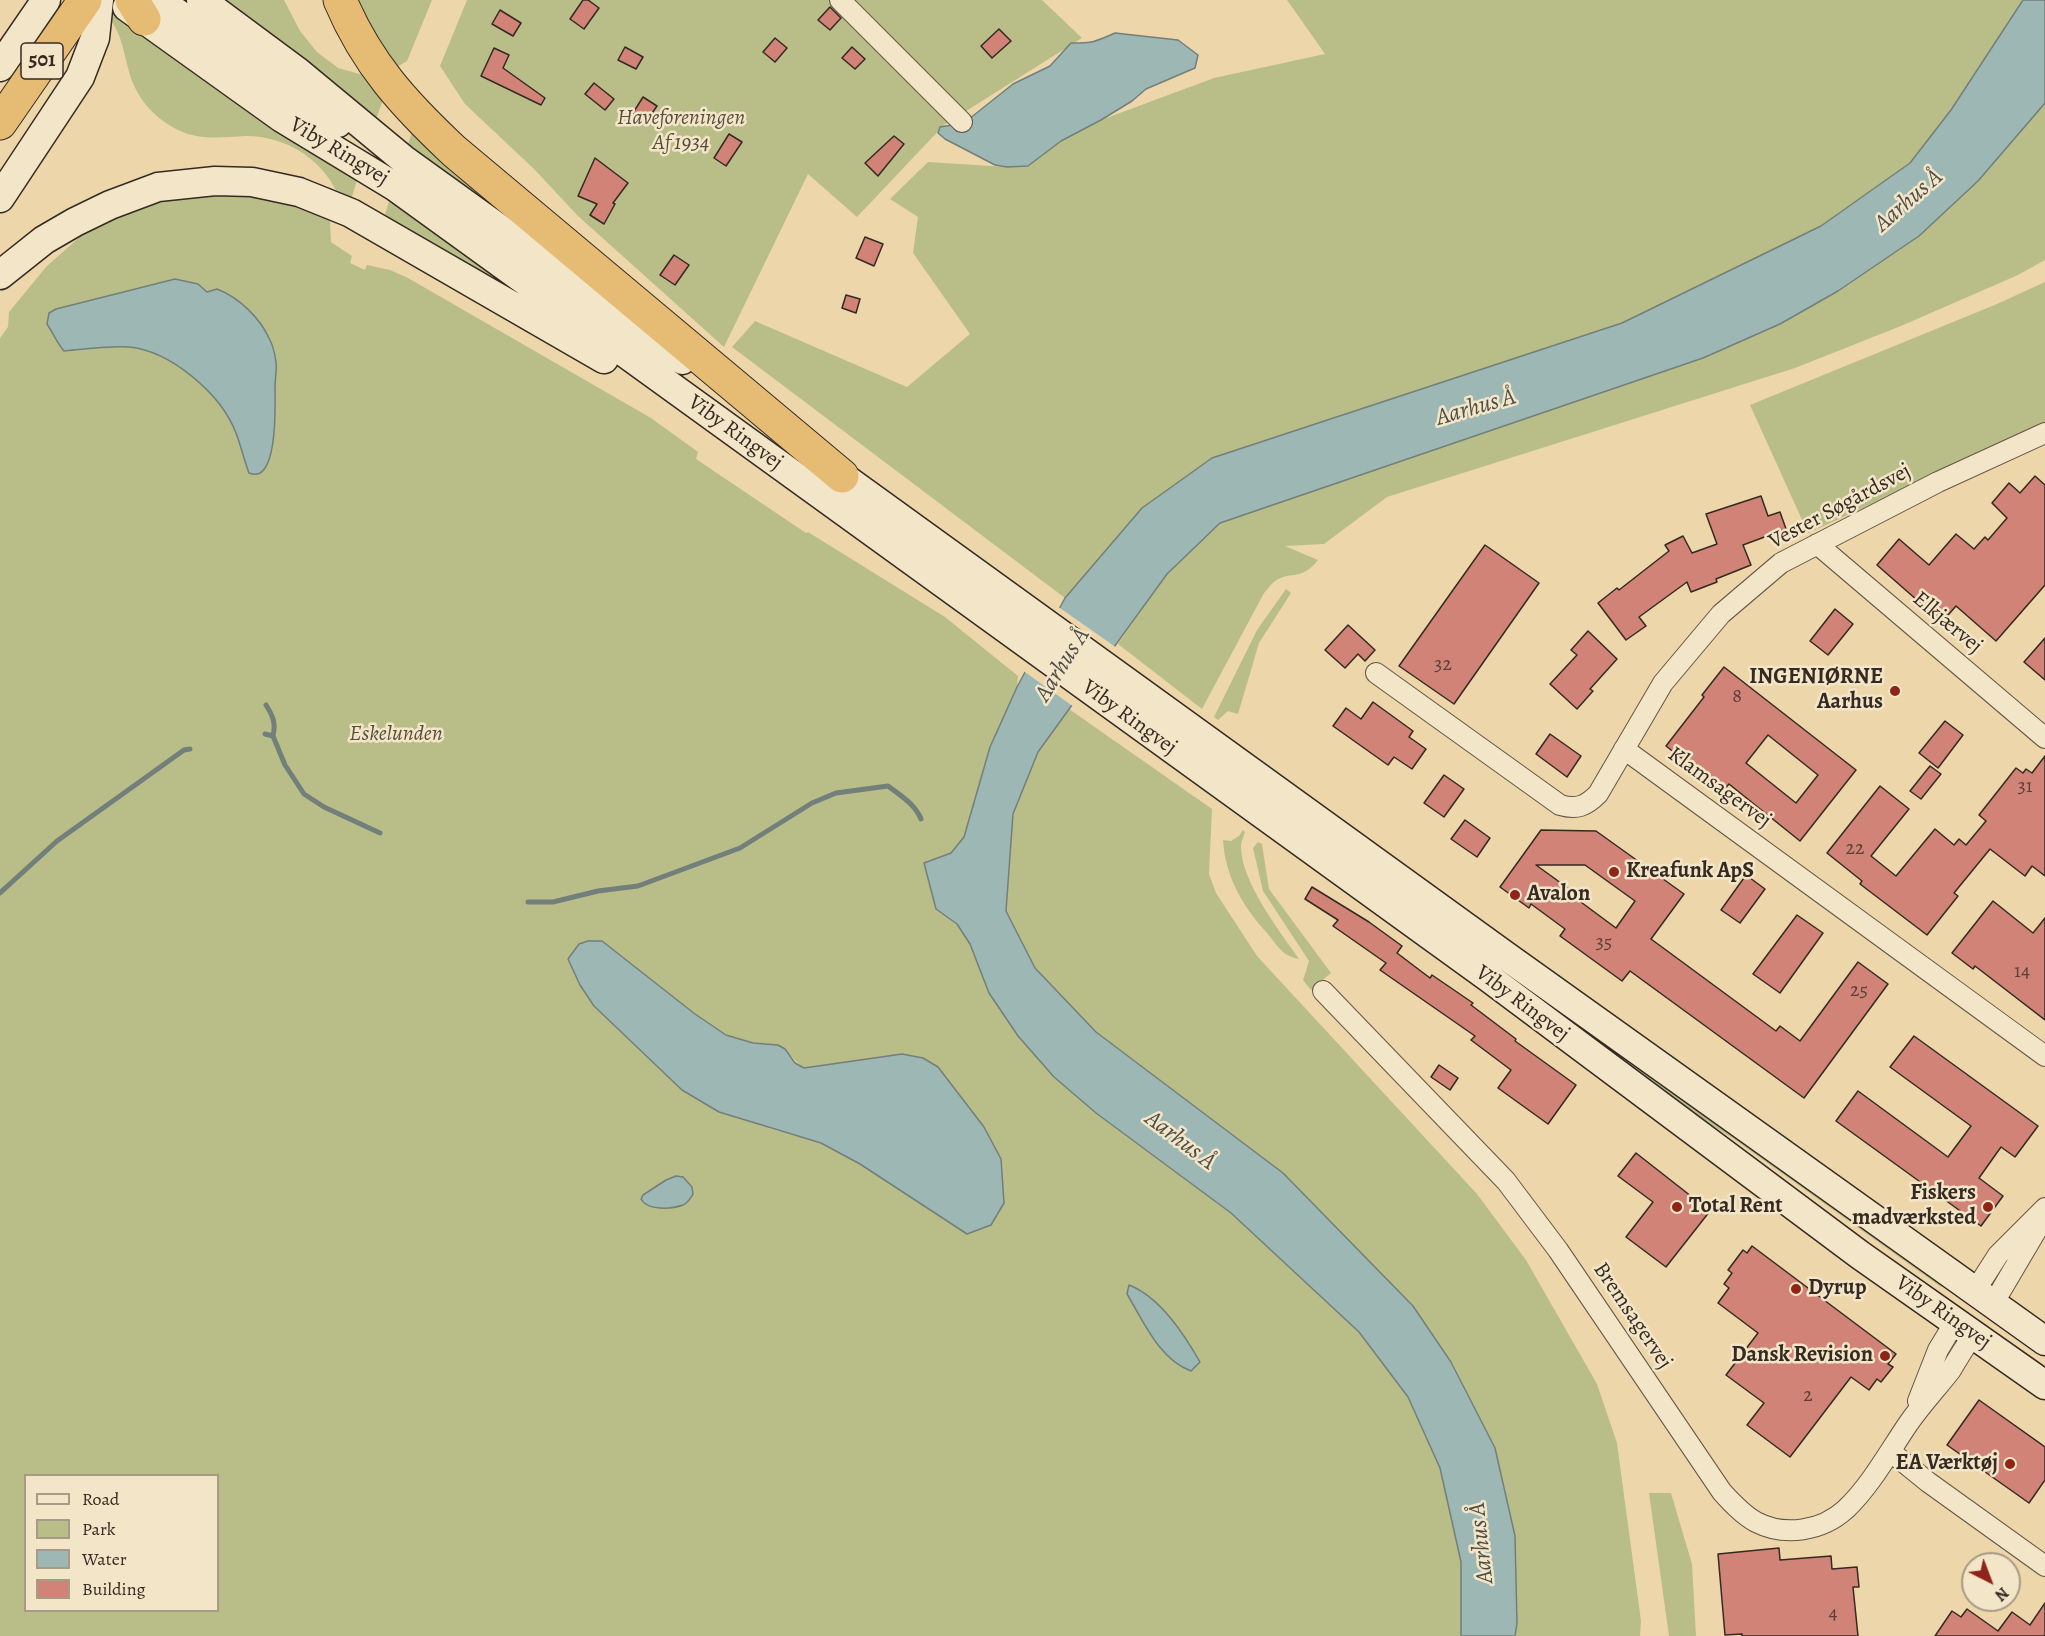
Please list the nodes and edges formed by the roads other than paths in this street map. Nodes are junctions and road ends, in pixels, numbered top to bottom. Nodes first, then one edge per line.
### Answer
1 (46, 0) edge
2 (117, 0) edge
3 (201, 0) edge
4 (340, 0) edge
5 (840, 0) edge
6 (145, 6) edge
7 (94, 8) edge
8 (0, 67) edge
9 (962, 122) dead end
10 (0, 123) edge
11 (366, 146) junction
12 (0, 198) edge
13 (0, 275) edge
14 (2045, 433) edge
15 (842, 476) junction
16 (1817, 544) junction
17 (940, 581) junction
18 (1376, 673) dead end
19 (1098, 679) junction
20 (2045, 738) edge
21 (1624, 749) junction
22 (1323, 991) dead end
23 (2045, 1056) edge
24 (2045, 1208) edge
25 (2045, 1215) edge
26 (1984, 1297) junction
27 (1964, 1329) junction
28 (2045, 1341) edge
29 (2045, 1385) edge
30 (1891, 1452) junction
31 (2045, 1566) edge

1 - 8 main road
2 - 6 main road, Viby Ringvej
3 - 11 main road, Viby Ringvej
4 - 15 highway
5 - 9 street
6 - 11 main road, Viby Ringvej
7 - 10 highway, 501
7 - 12 main road
11 - 15 main road, Viby Ringvej
11 - 17 main road, Viby Ringvej
13 - 17 main road
14 - 16 street, Vester Søgårdsvej
15 - 19 main road, Viby Ringvej
16 - 20 street, Elkjærvej
16 - 21 street, Vester Søgårdsvej
17 - 19 main road, Viby Ringvej
18 - 21 street
19 - 26 main road, Viby Ringvej
19 - 27 main road, Viby Ringvej
21 - 23 street, Klamsagervej
22 - 30 street, Bremsagervej
24 - 26 street
25 - 26 street
26 - 27 main road
26 - 28 main road, Viby Ringvej
27 - 29 main road, Viby Ringvej
27 - 30 street, Bremsagervej
30 - 31 street

